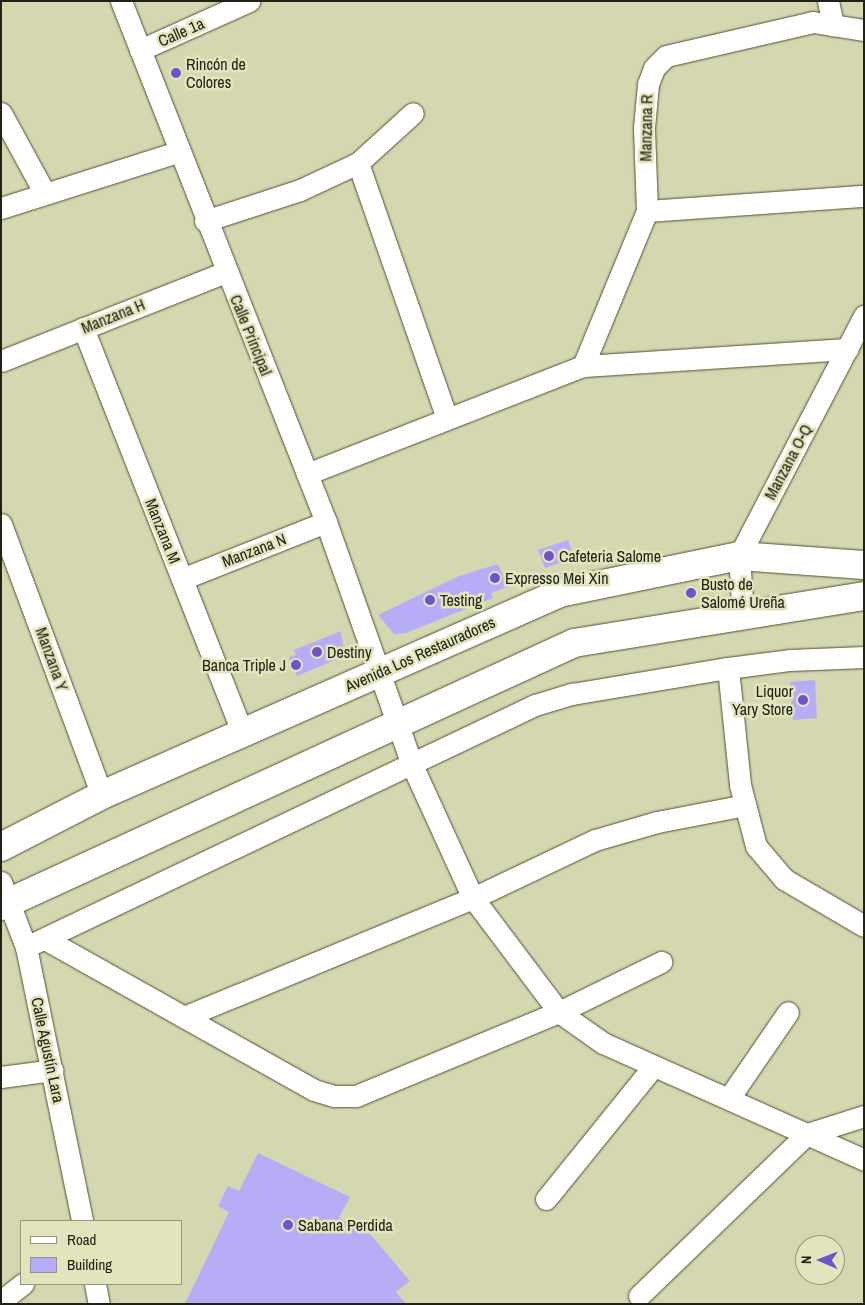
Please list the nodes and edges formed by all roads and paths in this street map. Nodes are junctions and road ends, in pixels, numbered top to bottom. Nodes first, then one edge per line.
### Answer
1 (121, 1) edge
2 (249, 1) edge
3 (828, 1) edge
4 (833, 25) junction
5 (864, 30) edge
6 (140, 50) junction
7 (1, 113) edge
8 (413, 114) dead end
9 (178, 152) junction
10 (358, 163) junction
11 (44, 192) junction
12 (864, 196) edge
13 (1, 208) edge
14 (646, 211) junction
15 (205, 221) junction
16 (226, 272) junction
17 (864, 316) edge
18 (83, 328) junction
19 (847, 349) junction
20 (1, 361) edge
21 (583, 366) junction
22 (447, 418) junction
23 (306, 474) junction
24 (326, 522) junction
25 (1, 524) edge
26 (739, 556) junction
27 (864, 565) edge
28 (182, 579) junction
29 (864, 596) edge
30 (744, 615) junction
31 (864, 658) edge
32 (728, 668) junction
33 (376, 671) junction
34 (396, 725) junction
35 (244, 735) junction
36 (412, 765) junction
37 (102, 795) junction
38 (745, 805) junction
39 (1, 847) edge
40 (4, 897) edge
41 (473, 898) junction
42 (864, 926) edge
43 (35, 943) junction
44 (661, 962) dead end
45 (559, 1012) junction
46 (788, 1012) dead end
47 (184, 1018) junction
48 (652, 1068) junction
49 (52, 1070) junction
50 (1, 1077) edge
51 (729, 1098) junction
52 (864, 1116) edge
53 (807, 1134) junction
54 (864, 1160) edge
55 (546, 1199) dead end
56 (82, 1220) edge
57 (22, 1285) edge
58 (95, 1285) edge
59 (639, 1296) dead end
60 (1, 1301) edge
61 (99, 1304) edge

1 - 6 street, Calle Principal
2 - 6 street, Calle 1a
3 - 4 street
4 - 5 street, Manzana R
4 - 14 street, Manzana R
6 - 9 street, Calle Principal
7 - 11 street
8 - 10 street
9 - 11 street
9 - 15 street, Calle Principal
10 - 15 street
10 - 22 street
11 - 13 street
12 - 14 street
14 - 21 street, Manzana R
15 - 16 street, Calle Principal
16 - 18 street, Manzana H
16 - 23 street, Calle Principal
17 - 19 street, Manzana O-Q
18 - 20 street, Manzana H
18 - 28 street, Manzana M
19 - 21 street
19 - 26 street, Manzana O-Q
21 - 22 street
22 - 23 street
23 - 24 street, Calle Principal
24 - 28 street, Manzana N
24 - 33 street, Calle Principal
25 - 37 street, Manzana Y
26 - 27 street, Avenida Los Restauradores
26 - 30 street
26 - 33 street, Avenida Los Restauradores
28 - 35 street, Manzana M
29 - 30 street
30 - 34 street
31 - 32 street
32 - 36 street
32 - 38 street
33 - 34 street, Calle Principal
33 - 35 street, Avenida Los Restauradores
34 - 36 street, Calle Principal
34 - 40 street
35 - 37 street, Avenida Los Restauradores
36 - 41 street, Calle Principal
36 - 43 street
37 - 39 street, Avenida Los Restauradores
38 - 41 street
38 - 42 street
40 - 43 street, Calle Agustín Lara
41 - 45 street, Calle Principal
41 - 47 street
43 - 47 street
43 - 49 street, Calle Agustín Lara
44 - 45 street
45 - 47 street
45 - 48 street, Calle Principal
46 - 51 street
48 - 51 street, Calle Principal
48 - 55 street
49 - 50 street
49 - 56 street, Calle Agustín Lara
51 - 53 street, Calle Principal
52 - 53 street
53 - 54 street, Calle Principal
53 - 59 street
57 - 60 street
58 - 61 street

